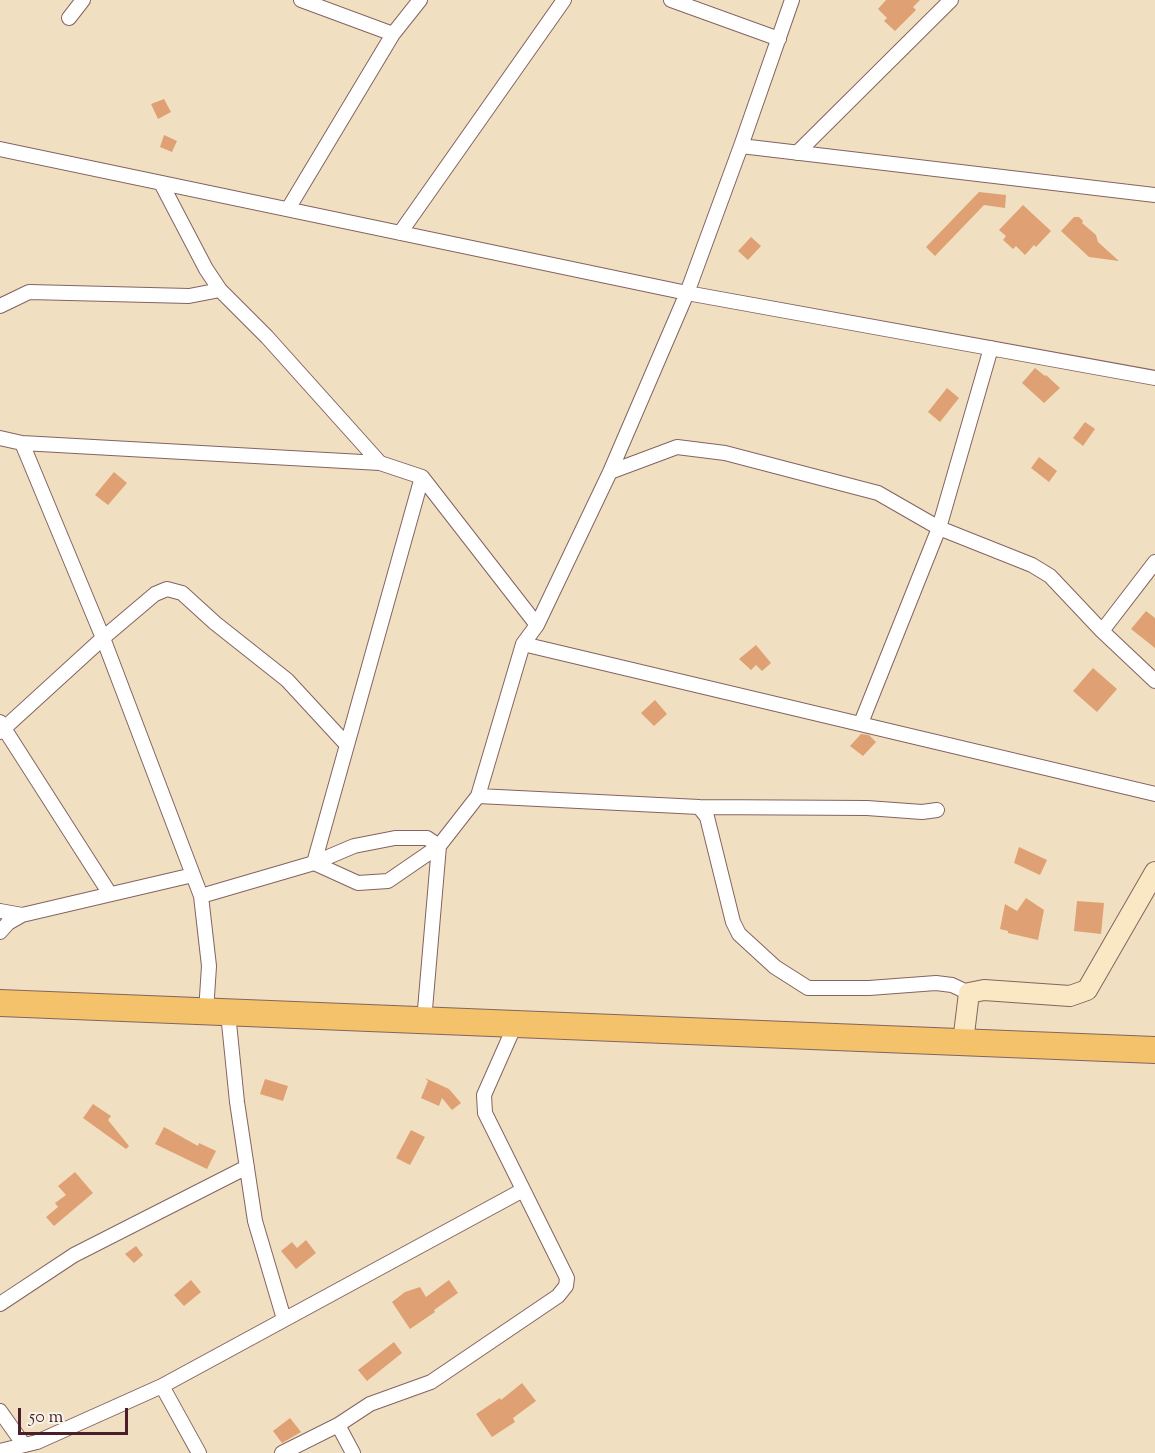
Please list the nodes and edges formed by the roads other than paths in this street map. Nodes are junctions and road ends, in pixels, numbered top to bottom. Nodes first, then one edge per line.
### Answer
1 (84, 0) edge
2 (301, 0) edge
3 (420, 0) edge
4 (564, 0) edge
5 (670, 0) edge
6 (792, 0) edge
7 (951, 0) edge
8 (69, 18) dead end
9 (393, 34) junction
10 (779, 39) junction
11 (741, 146) junction
12 (0, 148) edge
13 (797, 153) junction
14 (161, 183) junction
15 (1155, 195) edge
16 (288, 209) junction
17 (400, 232) junction
18 (220, 290) junction
19 (687, 293) junction
20 (0, 306) edge
21 (991, 348) junction
22 (1155, 378) edge
23 (0, 438) edge
24 (22, 443) junction
25 (380, 464) junction
26 (610, 472) junction
27 (422, 477) junction
28 (939, 528) junction
29 (1155, 562) edge
30 (537, 625) junction
31 (1102, 631) junction
32 (103, 638) junction
33 (523, 644) junction
34 (1155, 681) edge
35 (861, 723) junction
36 (1, 727) edge
37 (347, 745) junction
38 (1155, 794) edge
39 (478, 796) junction
40 (699, 807) junction
41 (937, 810) dead end
42 (439, 846) junction
43 (314, 863) junction
44 (1155, 872) edge
45 (193, 875) junction
46 (110, 894) junction
47 (201, 896) junction
48 (0, 911) edge
49 (22, 915) junction
50 (0, 932) edge
51 (969, 993) junction
52 (0, 1003) edge
53 (217, 1012) junction
54 (424, 1021) junction
55 (515, 1025) junction
56 (963, 1042) junction
57 (1155, 1050) edge
58 (247, 1167) junction
59 (523, 1190) junction
60 (0, 1304) edge
61 (284, 1319) junction
62 (162, 1386) junction
63 (0, 1411) edge
64 (338, 1425) junction
65 (33, 1447) edge
66 (0, 1451) edge
67 (200, 1453) edge
68 (282, 1453) edge
69 (353, 1453) edge

1 - 8 street
2 - 9 street
3 - 9 street
4 - 17 street
5 - 10 street
6 - 10 street
7 - 13 street
9 - 16 street
10 - 11 street
11 - 13 street
11 - 19 street
12 - 14 street
13 - 15 street
14 - 16 street
14 - 18 street
16 - 17 street
17 - 19 street
18 - 20 street
18 - 25 street
19 - 21 street
19 - 26 street
21 - 22 street
21 - 28 street
23 - 24 street
24 - 25 street
24 - 32 street
25 - 27 street
26 - 28 street
26 - 30 street
27 - 30 street
27 - 37 street
28 - 31 street
28 - 35 street
29 - 31 street
30 - 33 street
31 - 34 street
32 - 36 street
32 - 37 street
32 - 45 street
33 - 35 street
33 - 39 street
35 - 38 street
36 - 46 street
37 - 43 street
39 - 40 street
39 - 42 street
40 - 41 street
40 - 51 street
42 - 43 street
42 - 43 street
42 - 54 street
43 - 47 street
44 - 51 street
45 - 46 street
45 - 47 street
46 - 49 street
47 - 53 street
48 - 49 street
49 - 50 street
51 - 56 street
52 - 53 highway
53 - 54 highway
53 - 58 street
54 - 55 highway
55 - 56 highway
55 - 59 street
56 - 57 highway
58 - 60 street
58 - 61 street
59 - 61 street
59 - 64 street
61 - 62 street
62 - 65 street
62 - 67 street
63 - 65 street
64 - 68 street
64 - 69 street
65 - 66 street

